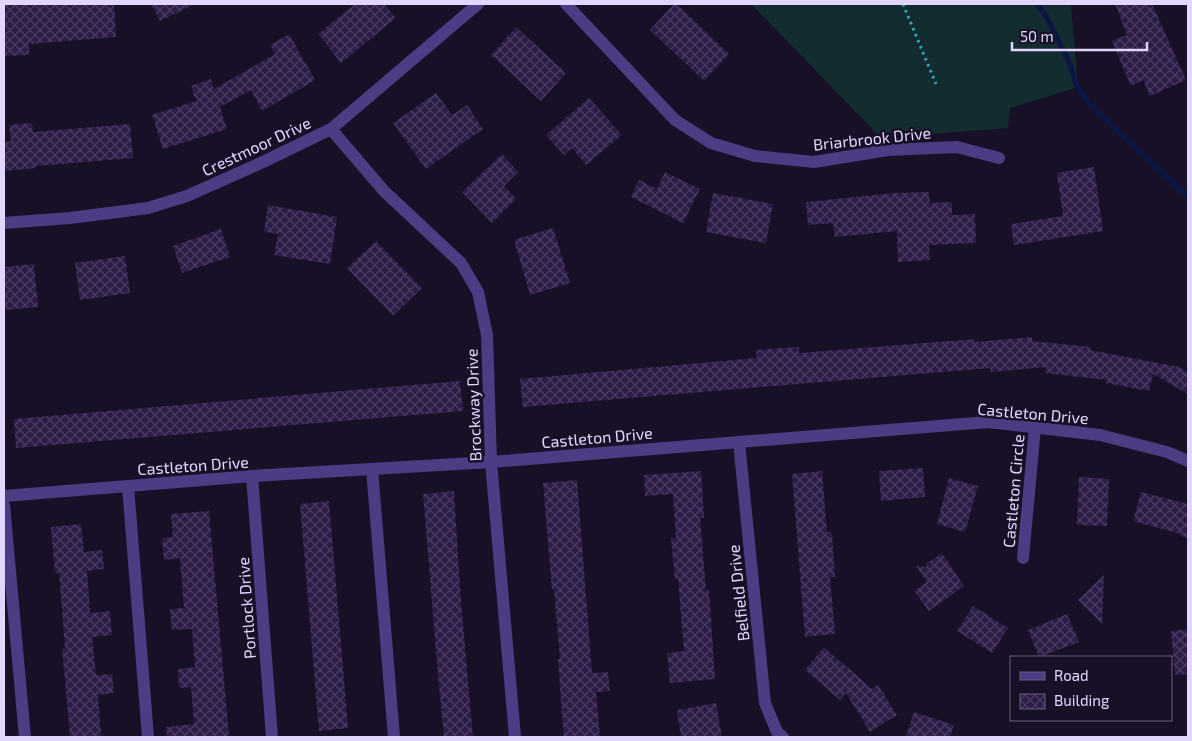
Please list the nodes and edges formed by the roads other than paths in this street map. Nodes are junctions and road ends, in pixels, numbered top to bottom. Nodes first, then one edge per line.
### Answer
1 (478, 4) edge
2 (566, 4) edge
3 (332, 129) junction
4 (999, 158) dead end
5 (4, 222) edge
6 (1035, 427) junction
7 (739, 442) junction
8 (1188, 461) edge
9 (491, 462) junction
10 (372, 469) junction
11 (252, 476) junction
12 (128, 486) junction
13 (4, 496) edge
14 (4, 505) edge
15 (1023, 558) dead end
16 (24, 737) edge
17 (148, 737) edge
18 (272, 737) edge
19 (394, 737) edge
20 (515, 737) edge
21 (783, 737) edge

1 - 3 street, Crestmoor Drive
2 - 4 street, Briarbrook Drive
3 - 5 street, Crestmoor Drive
3 - 9 street, Brockway Drive
6 - 7 street, Castleton Drive
6 - 8 street, Castleton Drive
6 - 15 street, Castleton Circle
7 - 9 street, Castleton Drive
7 - 21 street, Belfield Drive
9 - 10 street, Castleton Drive
9 - 20 street, Brockway Drive
10 - 11 street, Castleton Drive
10 - 19 street
11 - 12 street, Castleton Drive
11 - 18 street, Portlock Drive
12 - 13 street, Castleton Drive
12 - 17 street
14 - 16 street

